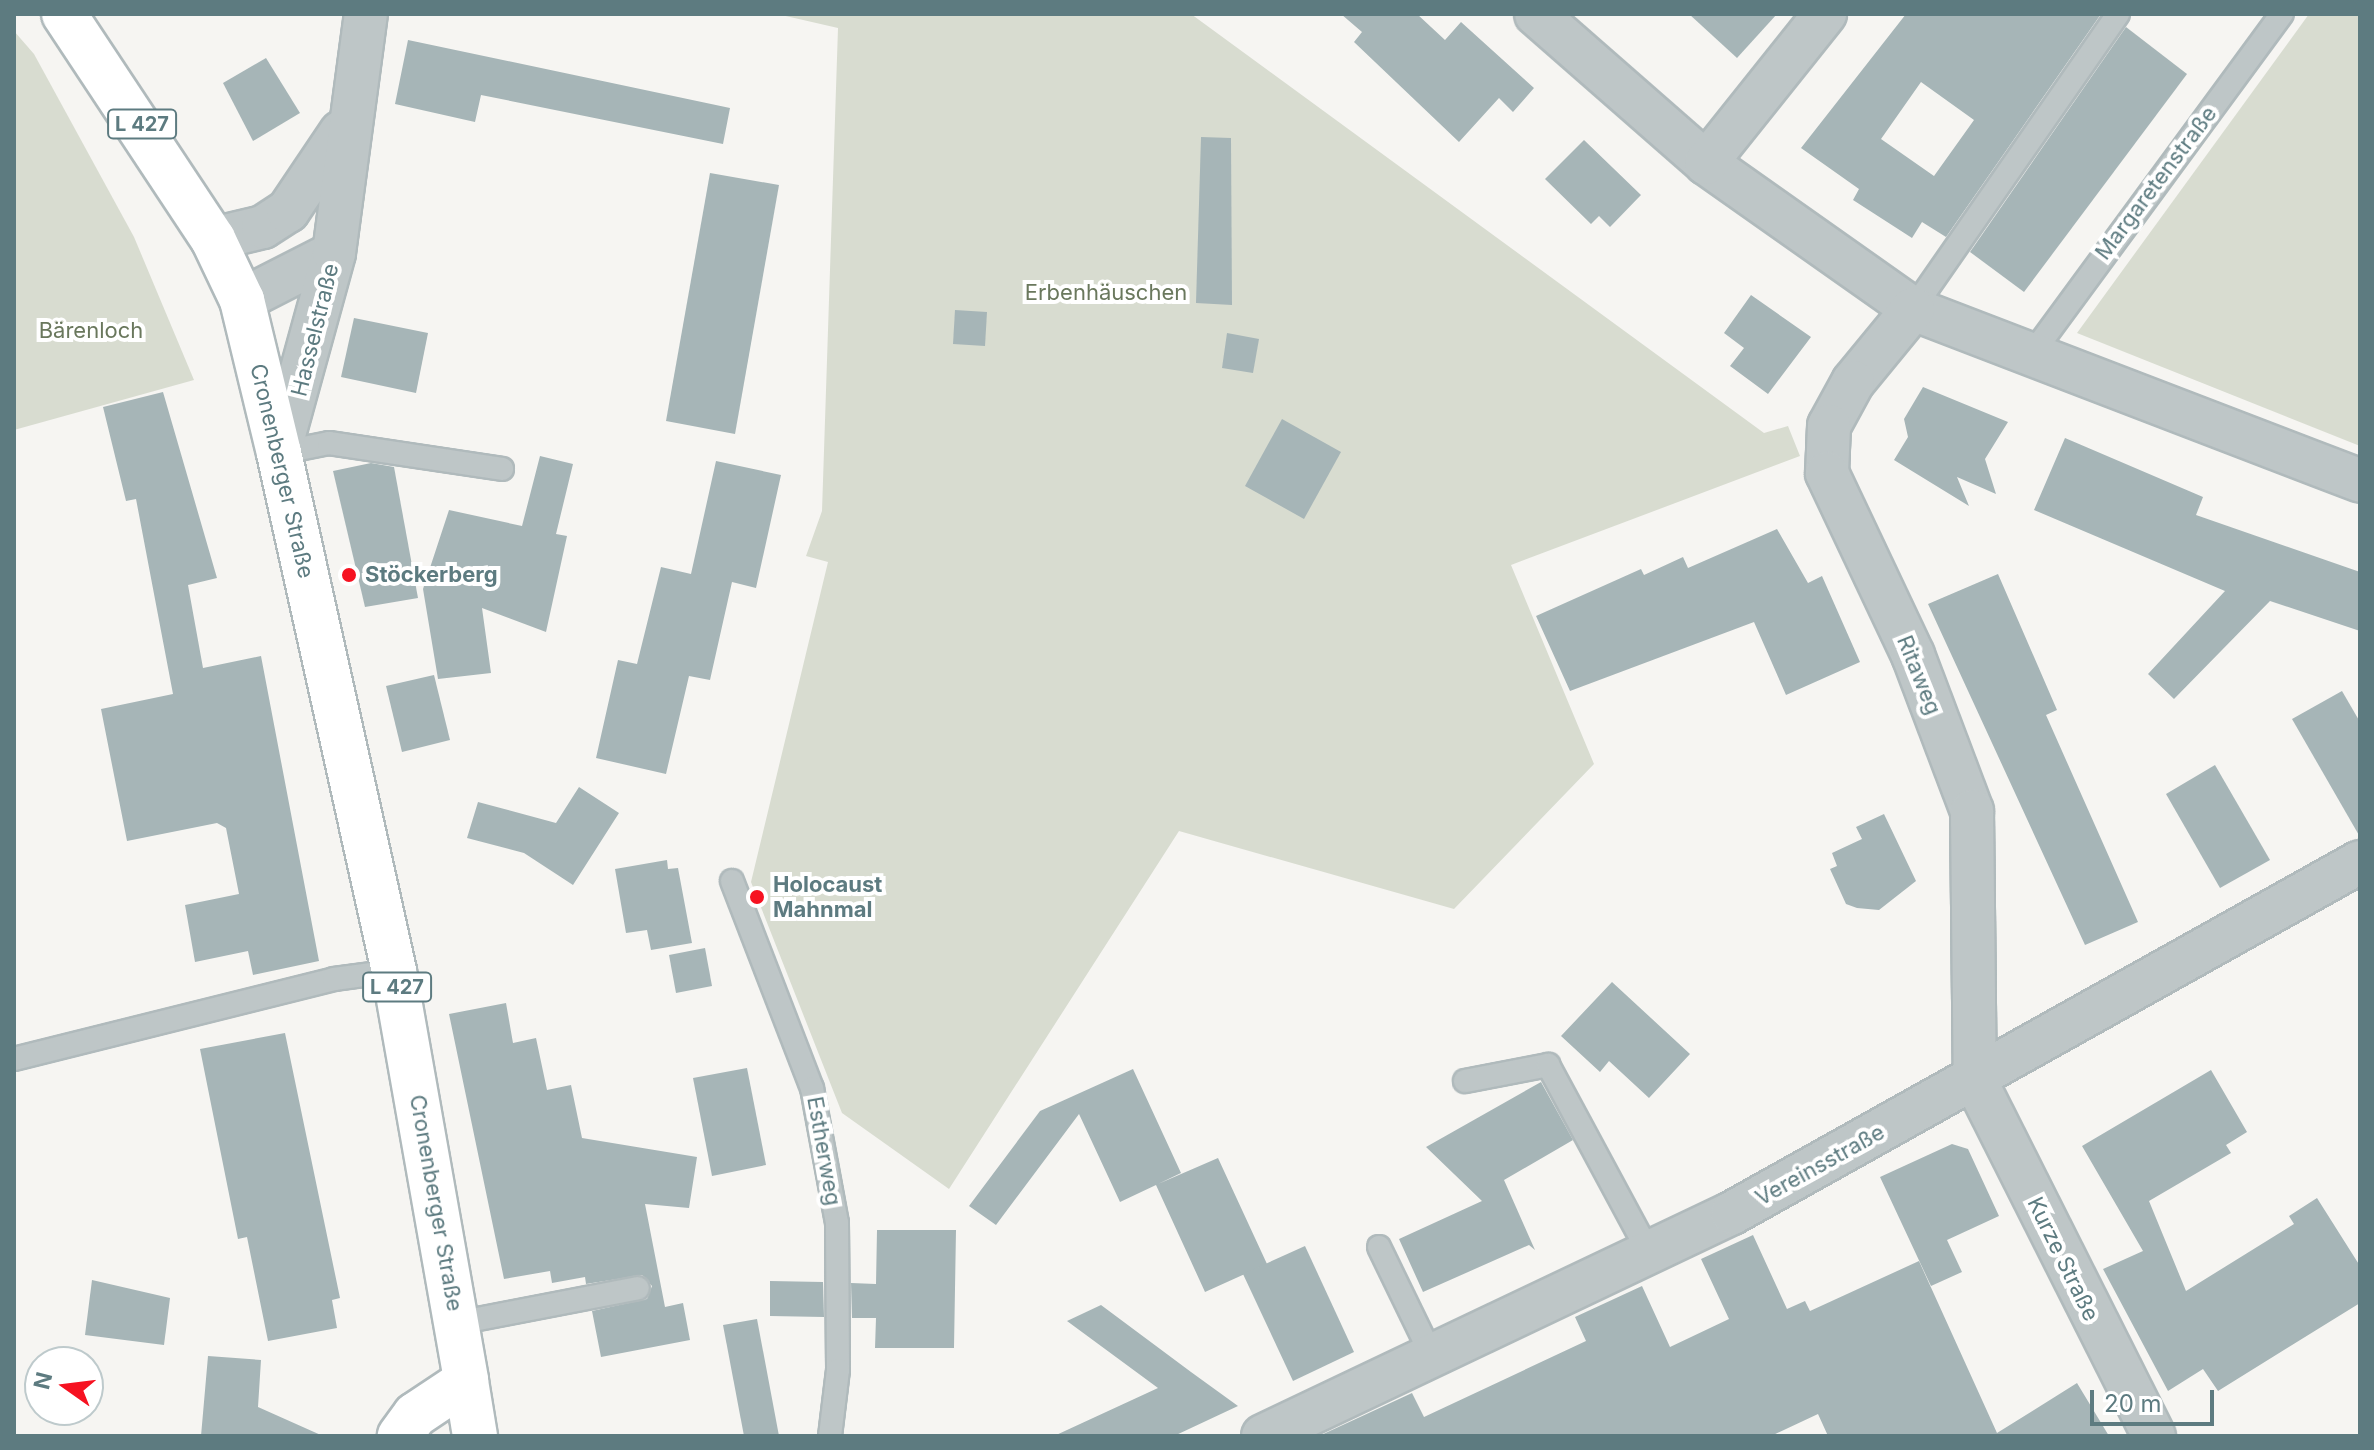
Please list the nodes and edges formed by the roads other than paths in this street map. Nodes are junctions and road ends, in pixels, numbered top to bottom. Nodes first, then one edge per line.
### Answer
1 (64, 14) edge
2 (366, 14) edge
3 (1536, 14) edge
4 (1825, 14) edge
5 (2118, 14) edge
6 (2282, 14) edge
7 (347, 120) junction
8 (1706, 163) junction
9 (213, 239) junction
10 (334, 253) junction
11 (242, 300) junction
12 (1913, 309) junction
13 (2032, 354) junction
14 (279, 453) junction
15 (502, 469) dead end
16 (2360, 481) edge
17 (2360, 862) edge
18 (732, 881) dead end
19 (394, 971) junction
20 (14, 1059) edge
21 (1975, 1080) junction
22 (1465, 1081) dead end
23 (1379, 1247) dead end
24 (1648, 1251) junction
25 (638, 1288) dead end
26 (457, 1323) junction
27 (1431, 1354) junction
28 (466, 1381) junction
29 (400, 1436) edge
30 (475, 1436) edge
31 (830, 1436) edge
32 (1263, 1436) edge
33 (2154, 1436) edge

1 - 9 main road, Cronenberger Straße / L 427
2 - 7 street, Hasselstraße
3 - 8 street
4 - 8 street
5 - 12 lane
6 - 13 lane, Margaretenstraße
7 - 9 street, Hasselstraße
7 - 10 street, Hasselstraße
8 - 12 street
9 - 11 main road, Cronenberger Straße / L 427
10 - 11 street, Hasselstraße
10 - 14 street, Hasselstraße
11 - 14 main road, Cronenberger Straße / L 427
12 - 13 street
12 - 21 street, Ritaweg
13 - 16 street
14 - 15 lane
14 - 19 main road, Cronenberger Straße / L 427
17 - 21 street, Vereinsstraße
18 - 31 lane, Estherweg
19 - 20 lane
19 - 26 main road, Cronenberger Straße / L 427
21 - 24 street, Vereinsstraße
21 - 33 street, Kurze Straße
22 - 24 lane
23 - 27 lane
24 - 27 street, Vereinsstraße
25 - 26 lane
26 - 28 main road, Cronenberger Straße / L 427
27 - 32 street, Vereinsstraße
28 - 29 main road
28 - 30 main road, Cronenberger Straße / L 427

